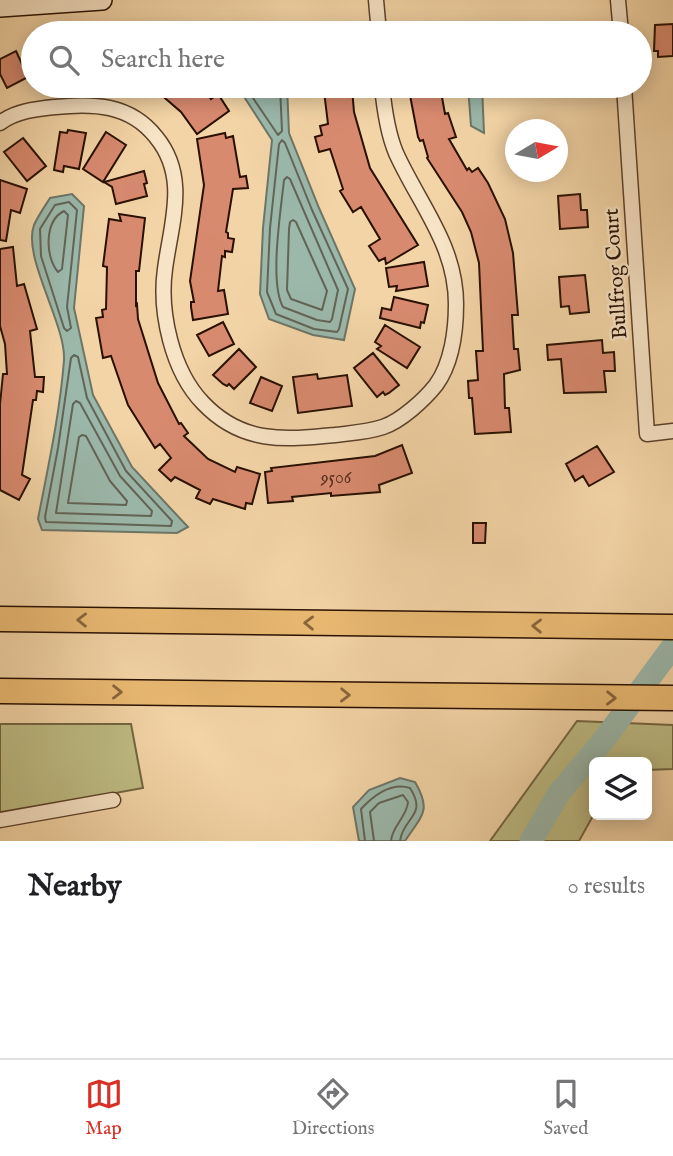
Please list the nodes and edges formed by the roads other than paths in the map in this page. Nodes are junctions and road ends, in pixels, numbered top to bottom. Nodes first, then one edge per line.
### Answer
1 (102, 0) edge
2 (376, 0) edge
3 (618, 0) edge
4 (21, 3) edge
5 (0, 7) edge
6 (378, 21) edge
7 (620, 21) edge
8 (385, 98) edge
9 (625, 98) edge
10 (0, 123) edge
11 (673, 431) edge
12 (0, 620) edge
13 (673, 627) edge
14 (0, 691) edge
15 (673, 698) edge
16 (113, 800) dead end
17 (0, 820) edge

1 - 4 street
2 - 6 street
3 - 7 street
4 - 5 street
8 - 10 street
9 - 11 street, Bullfrog Court
13 -> 12 highway
14 -> 15 highway
16 - 17 street

